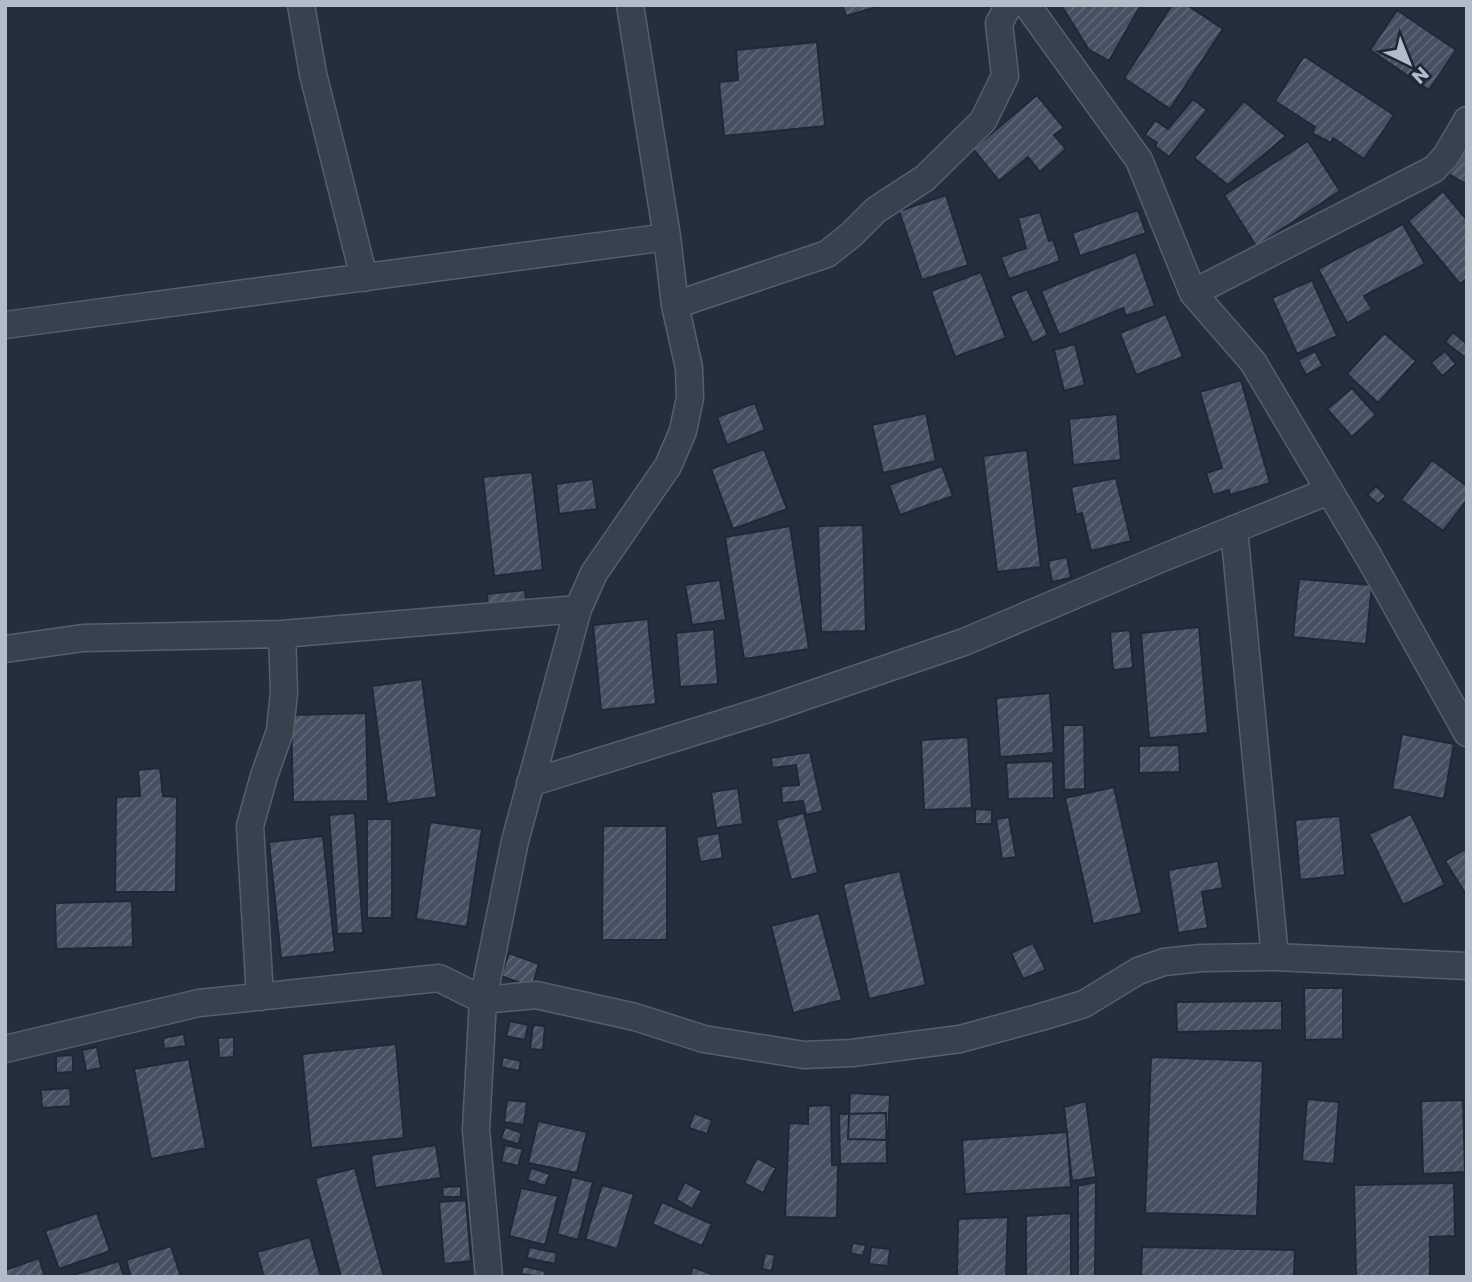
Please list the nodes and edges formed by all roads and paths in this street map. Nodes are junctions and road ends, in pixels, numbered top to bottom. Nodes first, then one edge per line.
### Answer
1 (301, 5) edge
2 (630, 5) edge
3 (1009, 5) edge
4 (1027, 5) edge
5 (1467, 120) edge
6 (667, 237) junction
7 (363, 278) junction
8 (1193, 293) junction
9 (676, 305) junction
10 (5, 325) edge
11 (1329, 491) junction
12 (1234, 529) junction
13 (578, 609) junction
14 (282, 634) junction
15 (5, 649) edge
16 (1467, 733) edge
17 (530, 783) junction
18 (1275, 957) junction
19 (1467, 966) edge
20 (260, 997) junction
21 (483, 1000) junction
22 (5, 1049) edge
23 (489, 1277) edge

1 - 7 street
2 - 6 street
3 - 9 street
4 - 8 street
5 - 8 street
6 - 7 street
6 - 9 street
7 - 10 street
8 - 11 street
9 - 13 street
11 - 12 street
11 - 16 street
12 - 17 street
12 - 18 street
13 - 14 street
13 - 17 street
14 - 15 street
14 - 20 street
17 - 21 street
18 - 19 street
18 - 21 street
20 - 21 street
20 - 22 street
21 - 23 street

